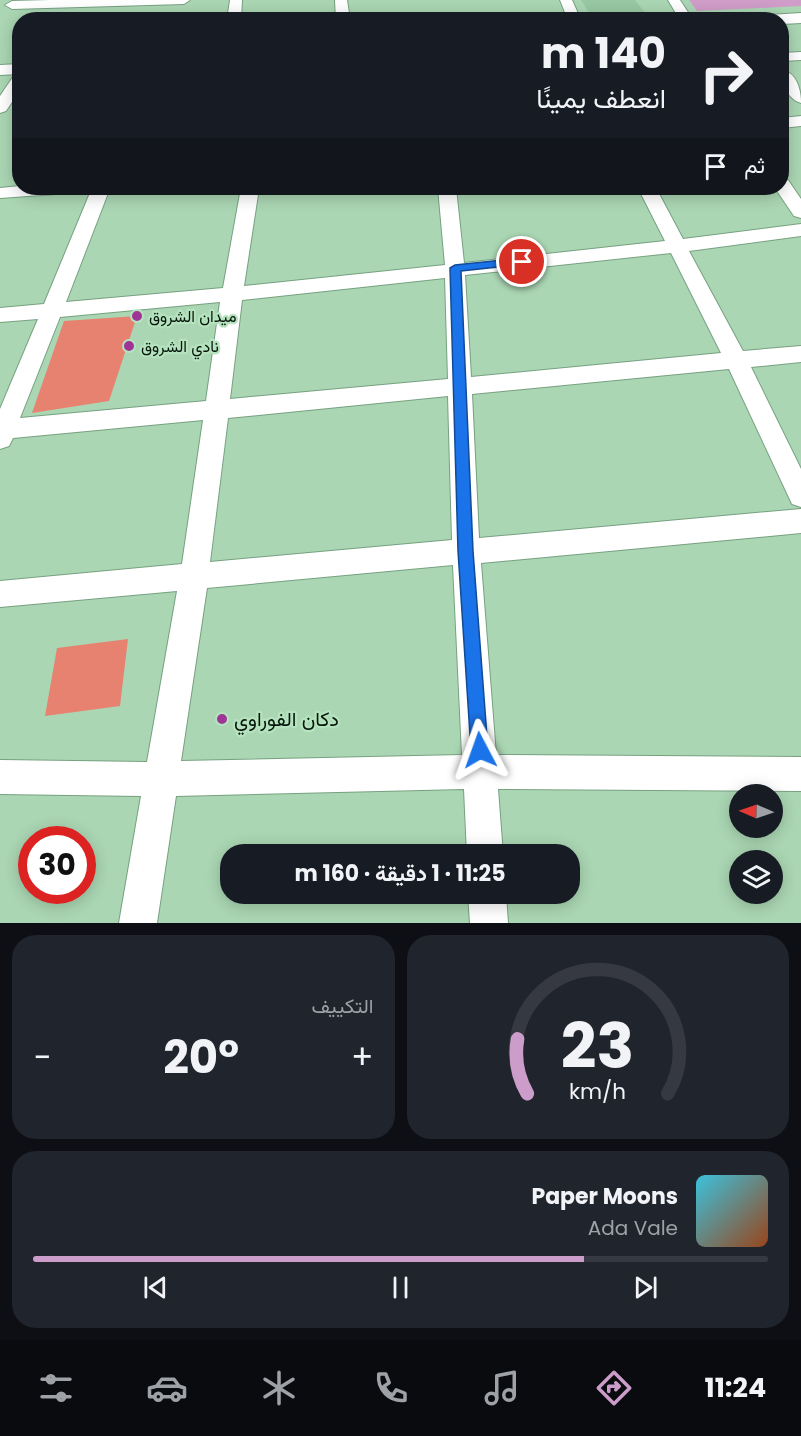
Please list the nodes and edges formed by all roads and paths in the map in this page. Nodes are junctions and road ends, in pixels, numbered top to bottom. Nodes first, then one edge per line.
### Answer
1 (184, 0) edge
2 (117, 1) edge
3 (11, 7) edge
4 (789, 83) edge
5 (12, 89) edge
6 (801, 98) edge
7 (0, 108) edge
8 (789, 194) edge
9 (99, 195) edge
10 (249, 195) edge
11 (448, 195) edge
12 (651, 195) edge
13 (801, 212) edge
14 (801, 230) edge
15 (679, 246) junction
16 (455, 268) junction
17 (232, 294) junction
18 (52, 312) junction
19 (0, 315) edge
20 (801, 354) edge
21 (736, 360) junction
22 (459, 387) junction
23 (217, 409) junction
24 (1, 433) edge
25 (801, 496) edge
26 (801, 521) edge
27 (466, 551) junction
28 (194, 577) junction
29 (0, 594) edge
30 (481, 772) junction
31 (801, 774) edge
32 (0, 777) edge
33 (162, 779) junction
34 (484, 844) edge
35 (488, 904) edge
36 (138, 923) edge
37 (489, 923) edge

1 - 2 street
2 - 3 street
4 - 6 street
5 - 7 street
8 - 13 street
9 - 18 street
10 - 17 street
11 - 16 street
12 - 15 street
14 - 15 street
15 - 16 street
15 - 21 street
16 - 17 street
16 - 22 street
17 - 18 street
17 - 23 street
18 - 19 street
18 - 24 street
20 - 21 street
21 - 22 street
21 - 25 street
22 - 23 street
22 - 27 street
23 - 24 street
23 - 28 street
26 - 27 street
27 - 28 street
27 - 30 street
28 - 29 street
28 - 33 street
30 - 31 street
30 - 33 street
30 - 34 street
32 - 33 street
33 - 36 street
35 - 37 street

